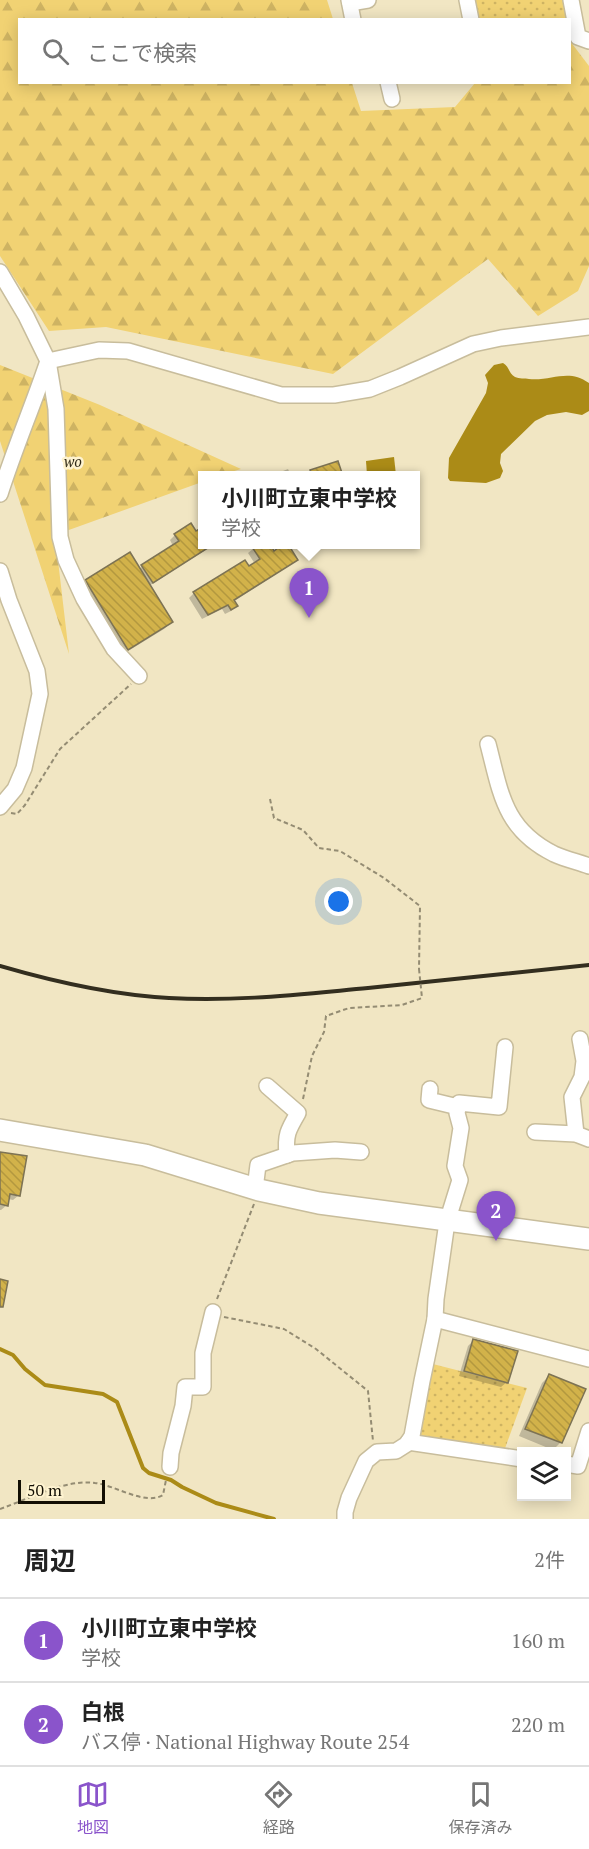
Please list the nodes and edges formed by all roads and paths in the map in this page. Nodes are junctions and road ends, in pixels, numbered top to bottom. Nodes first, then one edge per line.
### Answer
1 (368, 0) edge
2 (467, 0) edge
3 (572, 0) edge
4 (350, 2) edge
5 (352, 18) edge
6 (471, 18) edge
7 (589, 41) edge
8 (388, 84) edge
9 (392, 99) dead end
10 (0, 272) edge
11 (589, 327) edge
12 (48, 361) junction
13 (0, 494) edge
14 (0, 571) edge
15 (139, 676) joint
16 (488, 744) dead end
17 (270, 799) dead end
18 (0, 807) edge
19 (17, 814) dead end
20 (589, 866) edge
21 (580, 1039) dead end
22 (505, 1047) dead end
23 (267, 1086) dead end
24 (430, 1089) dead end
25 (458, 1107) junction
26 (298, 1113) junction
27 (0, 1130) edge
28 (535, 1132) dead end
29 (582, 1137) edge
30 (361, 1152) dead end
31 (287, 1155) junction
32 (257, 1189) junction
33 (447, 1222) junction
34 (589, 1239) edge
35 (213, 1312) junction
36 (435, 1319) junction
37 (589, 1359) edge
38 (589, 1431) edge
39 (408, 1442) junction
40 (377, 1452) junction
41 (517, 1458) edge
42 (571, 1465) edge
43 (168, 1474) joint
44 (0, 1509) edge
45 (345, 1519) edge

1 - 4 street
2 - 6 street
3 - 7 street
4 - 5 street
8 - 9 street
10 - 12 street
11 - 12 street
12 - 13 street
12 - 15 street
14 - 18 street
15 - 19 path
16 - 20 street
17 - 26 path, bridge
21 - 29 street
22 - 25 street
23 - 26 street
24 - 25 street
25 - 33 street
26 - 31 street
27 - 32 highway
28 - 29 street
30 - 31 street
31 - 32 street
32 - 33 highway
32 - 35 path
33 - 34 highway
33 - 36 street
35 - 40 path
35 - 43 street
36 - 37 street
36 - 39 street
38 - 42 street
39 - 40 street
39 - 41 street
40 - 45 street
43 - 44 path

